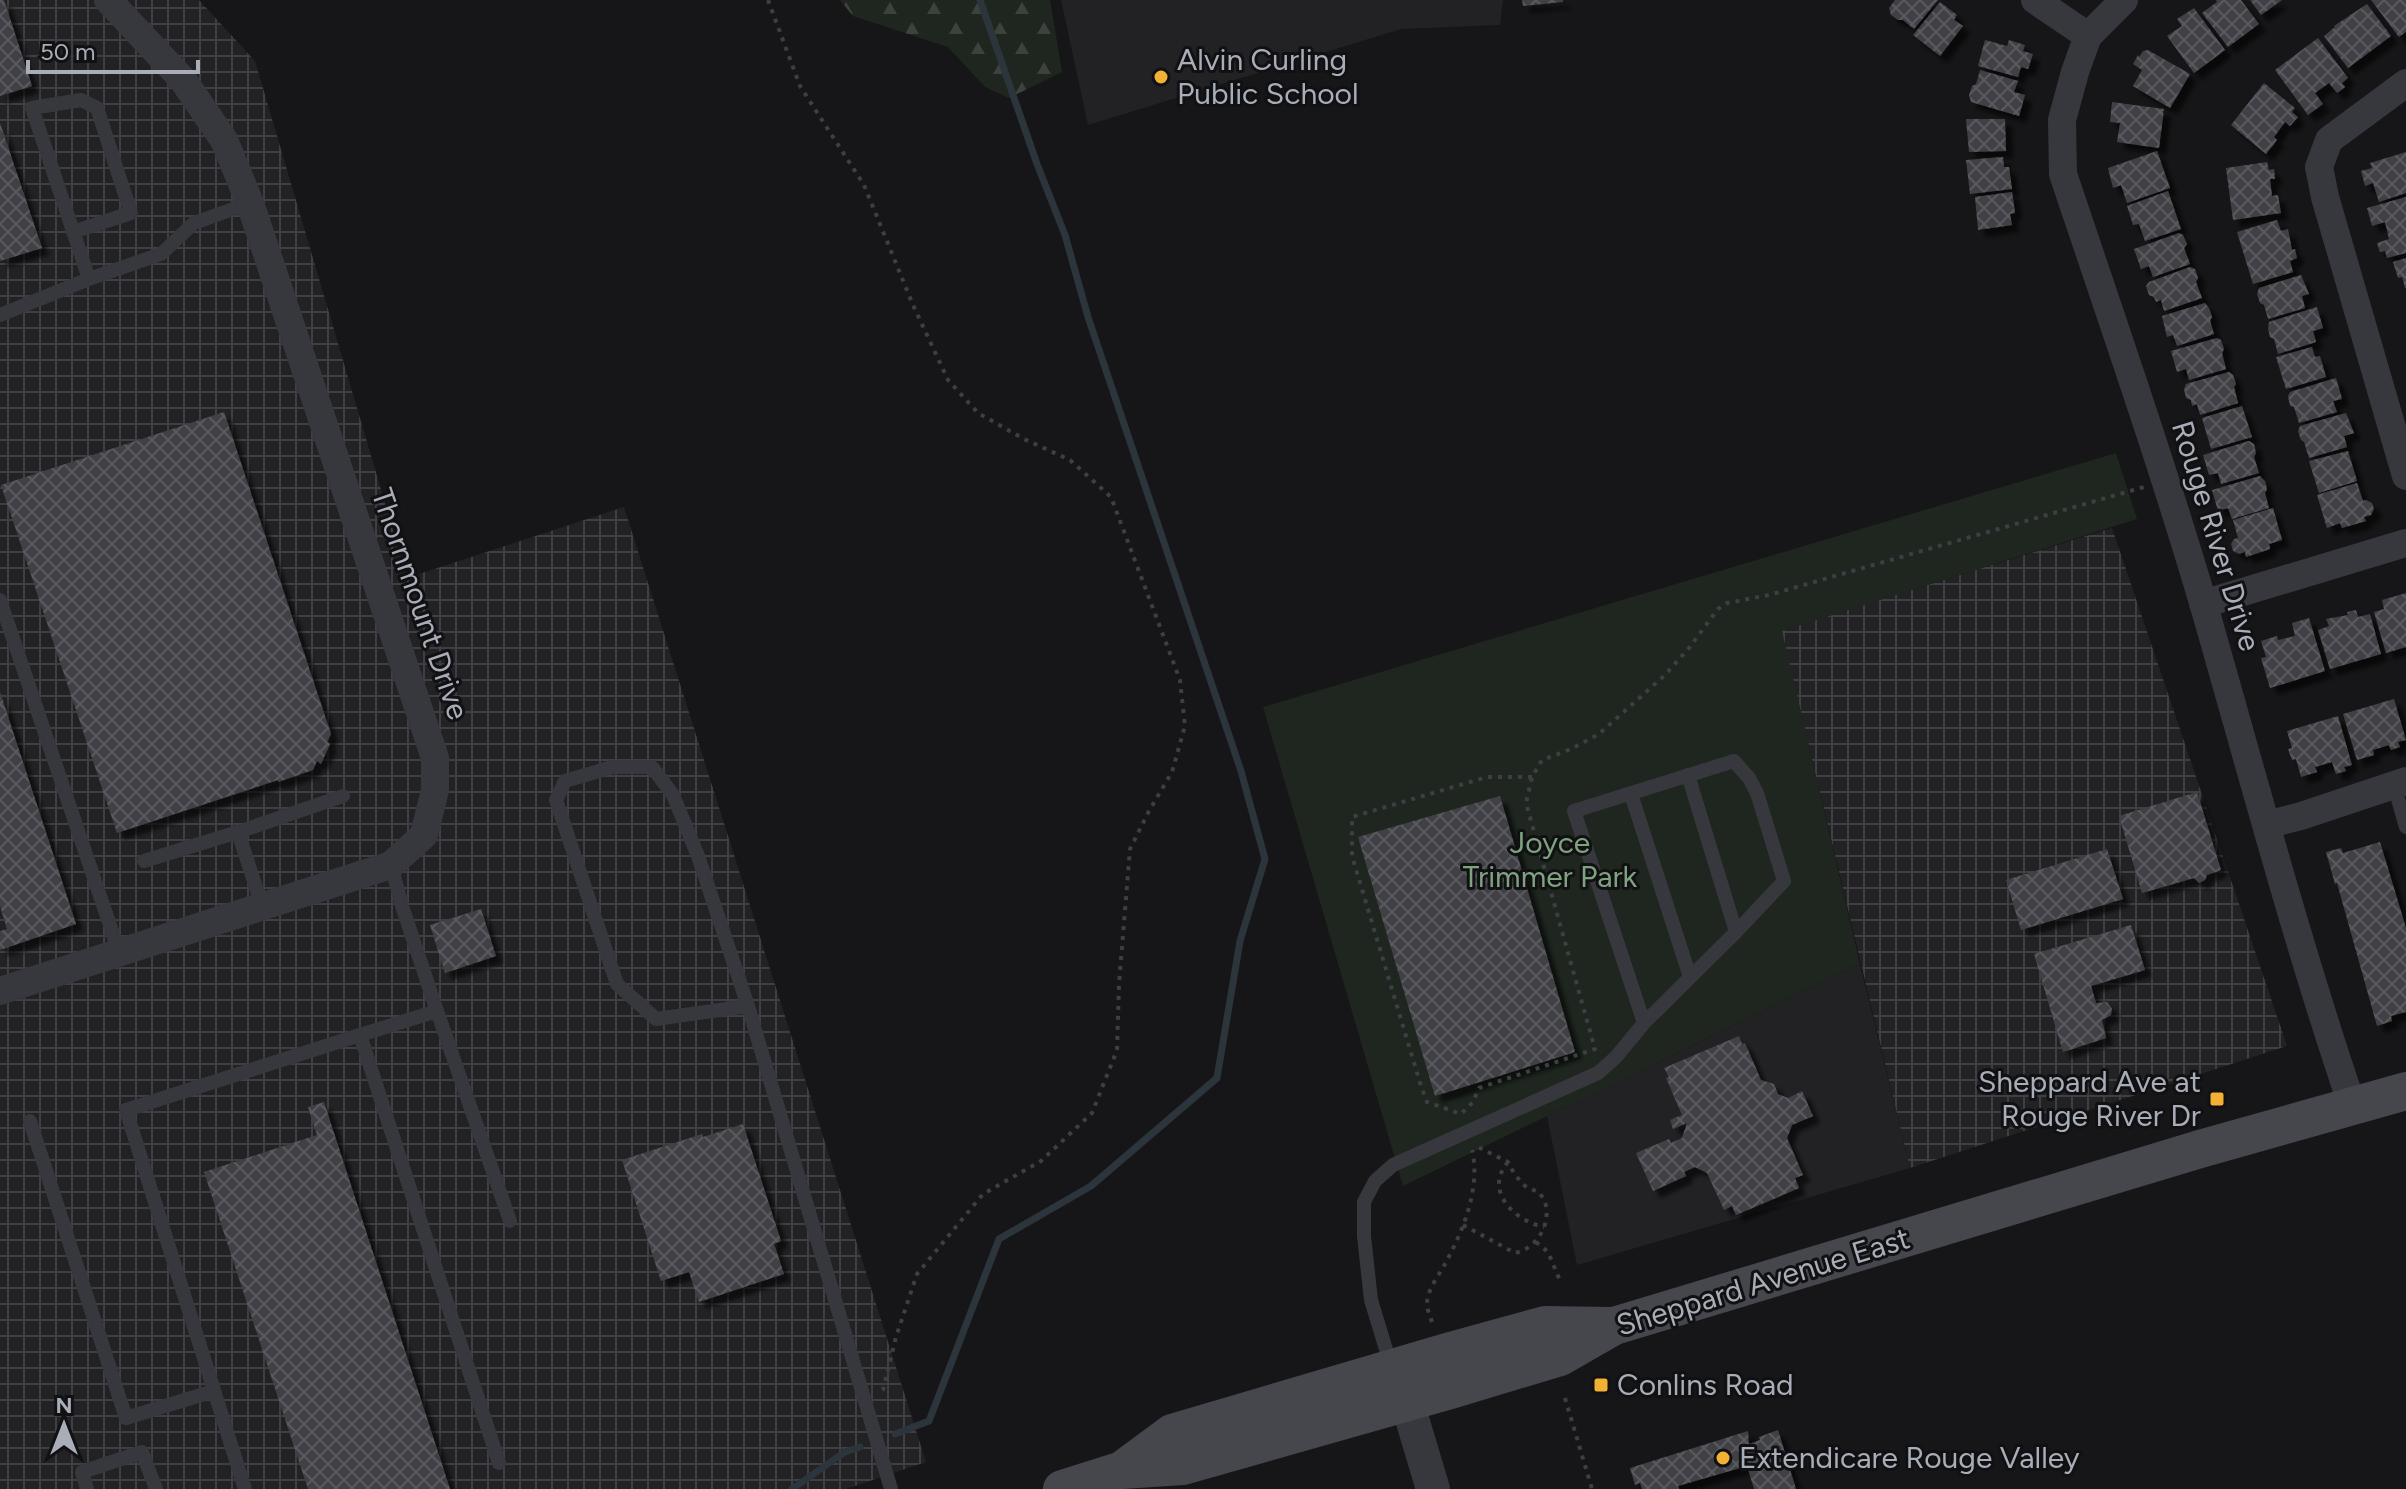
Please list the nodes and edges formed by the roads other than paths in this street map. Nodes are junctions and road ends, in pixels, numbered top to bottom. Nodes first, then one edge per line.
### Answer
1 (108, 0) edge
2 (2035, 0) edge
3 (2124, 0) edge
4 (2088, 36) junction
5 (2406, 83) edge
6 (250, 203) junction
7 (73, 232) junction
8 (89, 279) junction
9 (0, 315) edge
10 (2406, 476) edge
11 (2406, 543) edge
12 (0, 600) edge
13 (2203, 604) junction
14 (1688, 775) junction
15 (2400, 783) edge
16 (1631, 794) junction
17 (343, 796) dead end
18 (2266, 825) junction
19 (2406, 827) edge
20 (238, 832) junction
21 (144, 861) dead end
22 (391, 865) junction
23 (262, 906) junction
24 (1736, 932) junction
25 (119, 952) junction
26 (1690, 977) junction
27 (0, 991) edge
28 (748, 1006) junction
29 (437, 1011) junction
30 (1644, 1023) junction
31 (360, 1035) junction
32 (2406, 1091) edge
33 (2352, 1105) junction
34 (30, 1121) dead end
35 (510, 1221) dead end
36 (1400, 1386) junction
37 (214, 1391) junction
38 (499, 1463) dead end
39 (87, 1489) edge
40 (156, 1489) edge
41 (245, 1489) edge
42 (891, 1489) edge
43 (1062, 1489) edge
44 (1433, 1489) edge

1 - 6 street, Thornmount Drive
2 - 4 street
3 - 4 street, Rouge River Drive
4 - 13 street, Rouge River Drive
5 - 10 street
6 - 8 lane
6 - 22 street, Thornmount Drive
7 - 7 lane
7 - 8 lane
8 - 9 lane
11 - 13 street
12 - 25 lane
13 - 18 street, Rouge River Drive
14 - 16 lane
14 - 24 lane
14 - 24 lane
15 - 18 street
15 - 19 lane
16 - 26 lane
16 - 30 lane
17 - 20 lane
18 - 33 street, Rouge River Drive
20 - 21 lane
20 - 23 lane
22 - 23 street, Thornmount Drive
22 - 29 lane
23 - 25 street, Thornmount Drive
24 - 26 lane
25 - 27 street, Thornmount Drive
26 - 30 lane
28 - 28 lane
28 - 42 lane
29 - 31 lane
29 - 35 lane
30 - 36 lane
31 - 37 lane
31 - 38 lane
32 - 33 main road, Sheppard Avenue East
33 - 36 main road, Sheppard Avenue East
34 - 37 lane
36 - 43 main road, Sheppard Avenue East
36 - 44 street
37 - 41 lane
39 - 40 lane

